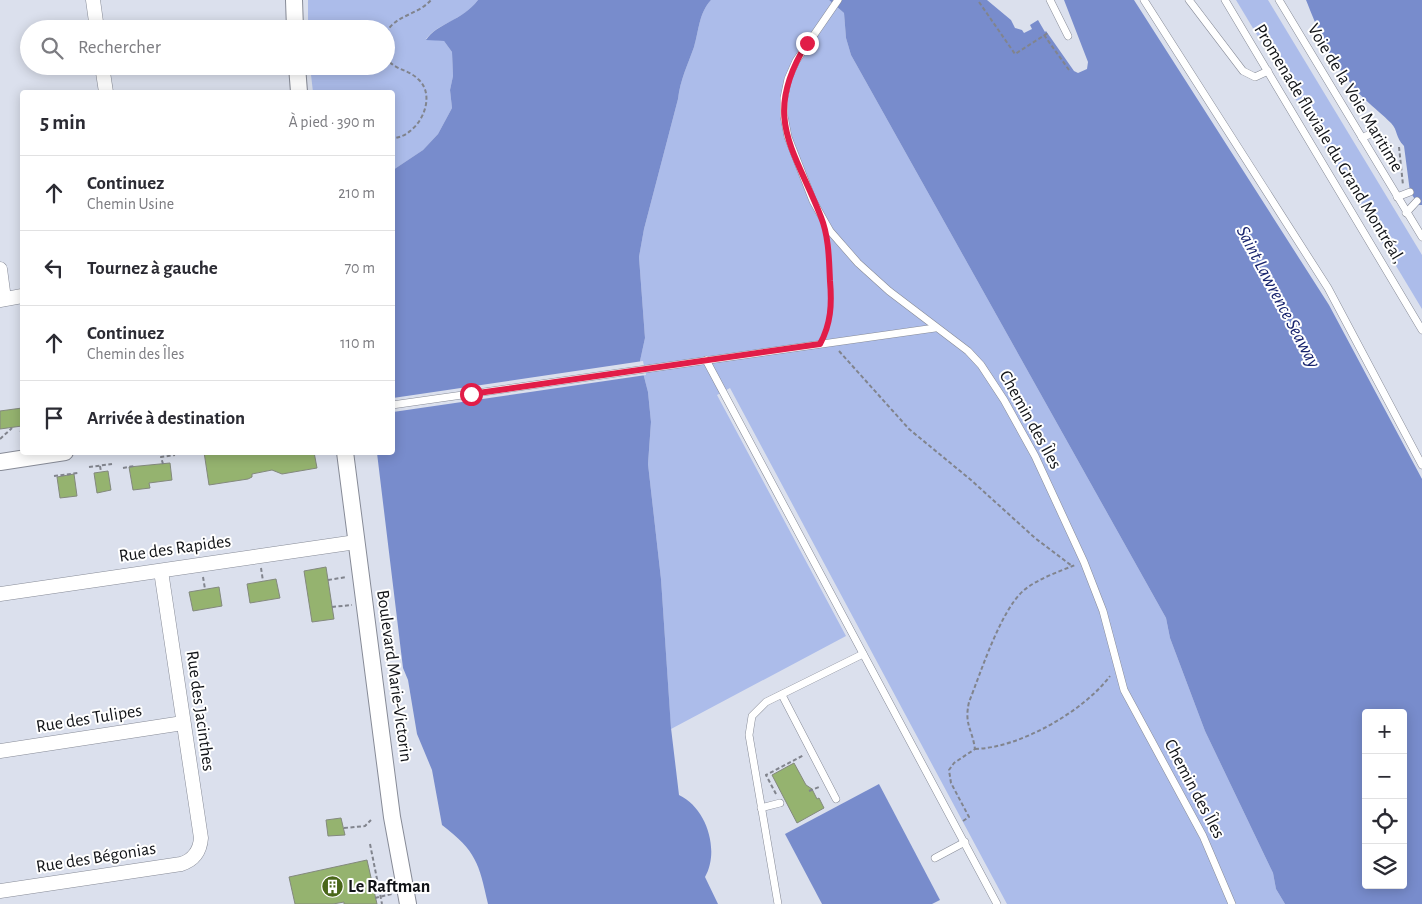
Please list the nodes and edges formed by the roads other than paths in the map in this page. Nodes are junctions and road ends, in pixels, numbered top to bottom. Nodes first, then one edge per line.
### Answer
1 (93, 0) edge
2 (294, 0) edge
3 (1050, 0) edge
4 (1144, 0) edge
5 (1189, 0) edge
6 (1225, 0) edge
7 (1279, 0) edge
8 (836, 2) edge
9 (96, 20) edge
10 (294, 20) edge
11 (1068, 36) dead end
12 (1268, 71) junction
13 (103, 75) edge
14 (298, 75) edge
15 (106, 90) edge
16 (299, 90) edge
17 (1374, 132) dead end
18 (1362, 138) junction
19 (1407, 193) road end
20 (1397, 197) junction
21 (1417, 201) dead end
22 (1406, 213) junction
23 (1422, 237) edge
24 (0, 269) edge
25 (20, 296) edge
26 (2, 299) edge
27 (935, 328) junction
28 (1422, 330) edge
29 (706, 360) junction
30 (395, 405) edge
31 (46, 455) edge
32 (345, 455) edge
33 (0, 462) edge
34 (1422, 465) edge
35 (356, 542) junction
36 (161, 570) junction
37 (0, 594) edge
38 (863, 654) junction
39 (782, 694) junction
40 (183, 723) junction
41 (0, 751) edge
42 (836, 799) dead end
43 (780, 803) road end
44 (761, 808) junction
45 (965, 842) junction
46 (195, 856) joint
47 (936, 858) dead end
48 (0, 891) edge
49 (402, 899) edge
50 (778, 904) edge
51 (998, 904) edge
52 (1232, 904) edge

1 - 9 street
2 - 10 street
3 - 11 lane
4 - 34 lane
5 - 12 lane
6 - 12 lane, Promenade fluviale du Grand Montréal,
7 - 18 lane, Voie de la Voie Maritime
8 - 27 lane, Chemin des Îles
12 - 28 lane, Promenade fluviale du Grand Montréal,
13 - 15 street
14 - 16 street
17 - 18 lane
18 - 20 lane, Voie de la Voie Maritime
19 - 20 lane
20 - 22 lane, Voie de la Voie Maritime
21 - 22 lane
22 - 23 lane, Voie de la Voie Maritime
24 - 26 street
25 - 26 street
27 - 29 lane
27 - 52 lane, Chemin des Îles
29 - 30 lane
29 - 38 lane
31 - 33 street
32 - 35 street, Boulevard Marie-Victorin
35 - 36 street, Rue des Rapides
35 - 49 street, Boulevard Marie-Victorin
36 - 37 street, Rue des Rapides
36 - 40 street, Rue des Jacinthes
38 - 39 lane
38 - 45 lane
39 - 42 lane
39 - 44 lane
40 - 41 street, Rue des Tulipes
40 - 46 street, Rue des Jacinthes
43 - 44 lane
44 - 50 lane
45 - 47 lane
45 - 51 lane
46 - 48 street, Rue des Bégonias

